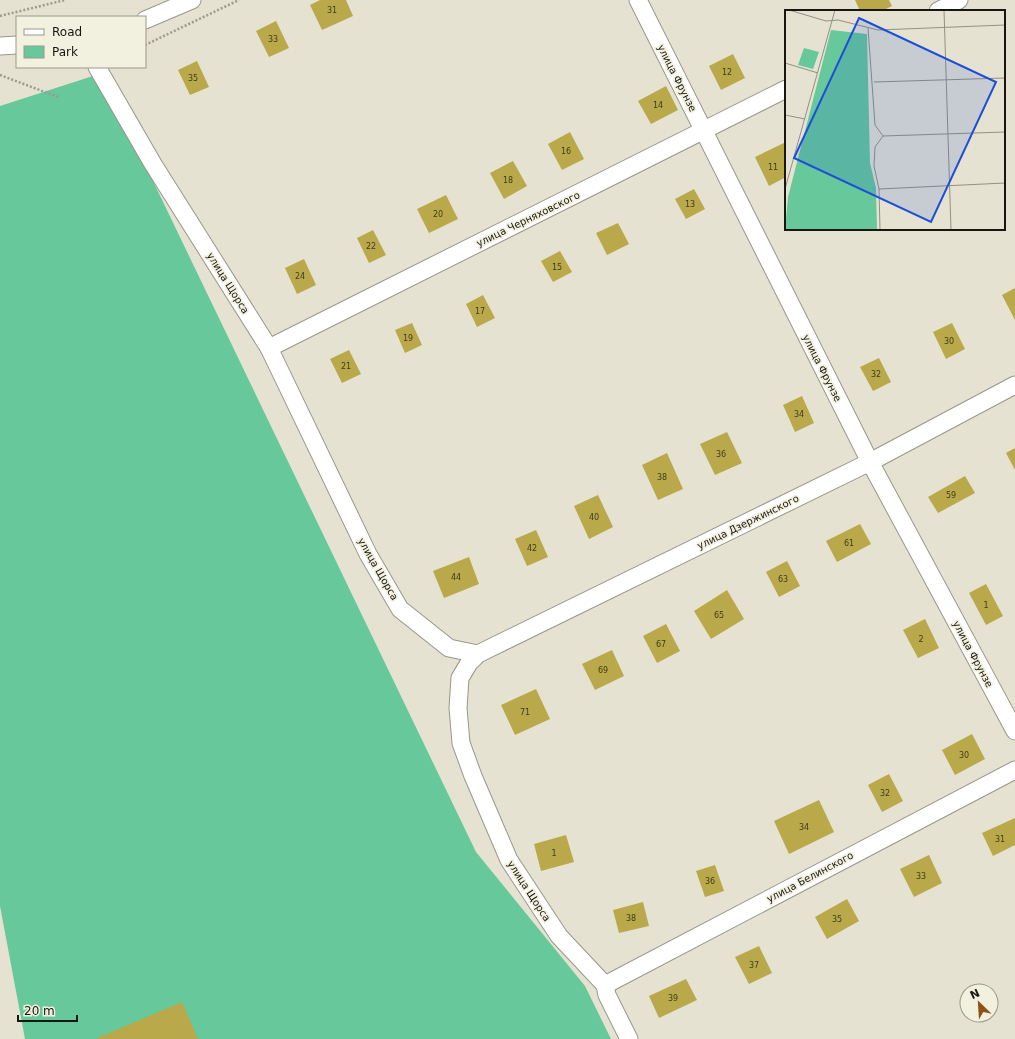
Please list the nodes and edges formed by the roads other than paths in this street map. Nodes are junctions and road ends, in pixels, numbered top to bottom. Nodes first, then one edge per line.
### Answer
1 (192, 0) edge
2 (638, 0) edge
3 (960, 0) edge
4 (940, 10) edge
5 (146, 20) edge
6 (16, 45) edge
7 (0, 46) edge
8 (98, 68) edge
9 (785, 90) edge
10 (704, 132) junction
11 (269, 348) junction
12 (1015, 385) edge
13 (870, 462) junction
14 (478, 654) junction
15 (1015, 731) edge
16 (1015, 770) edge
17 (605, 985) junction
18 (629, 1039) edge

1 - 5 street
2 - 10 street, улица Фрунзе
3 - 4 street
6 - 7 street
8 - 11 street, улица Щорса
9 - 10 street, улица Черняховского
10 - 11 street, улица Черняховского
10 - 13 street, улица Фрунзе
11 - 14 street, улица Щорса
12 - 13 street, улица Дзержинского
13 - 14 street, улица Дзержинского
13 - 15 street, улица Фрунзе
14 - 17 street, улица Щорса
16 - 17 street, улица Белинского
17 - 18 street, улица Щорса

